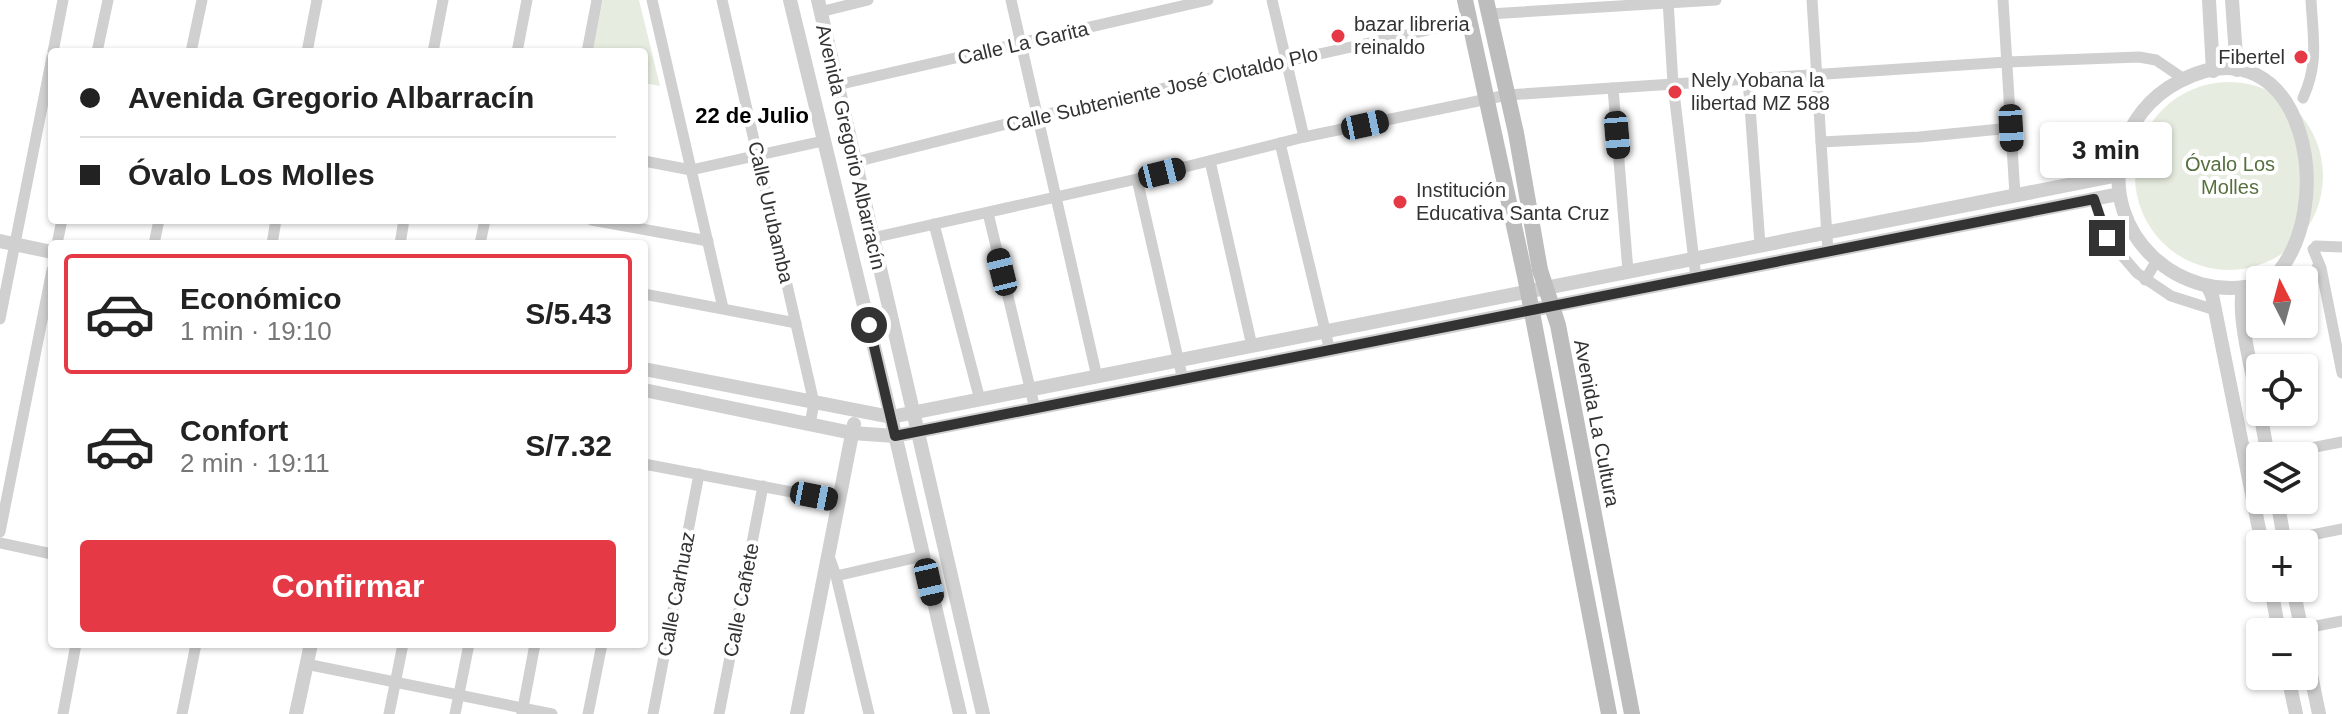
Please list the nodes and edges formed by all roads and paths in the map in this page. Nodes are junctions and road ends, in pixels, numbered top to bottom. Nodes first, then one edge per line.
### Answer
1 (63, 0) edge
2 (108, 0) edge
3 (202, 0) edge
4 (317, 0) edge
5 (443, 0) edge
6 (527, 0) edge
7 (597, 0) edge
8 (652, 0) edge
9 (722, 0) edge
10 (790, 0) edge
11 (868, 0) edge
12 (1011, 0) edge
13 (1208, 0) edge
14 (1272, 0) edge
15 (1465, 0) edge
16 (1716, 0) edge
17 (1812, 0) edge
18 (2003, 0) edge
19 (2209, 0) edge
20 (2232, 0) edge
21 (2311, 0) edge
22 (1668, 1) edge
23 (819, 6) edge
24 (1487, 7) edge
25 (1469, 21) junction
26 (1021, 44) junction
27 (53, 48) edge
28 (98, 48) edge
29 (192, 48) edge
30 (308, 48) edge
31 (434, 48) edge
32 (518, 48) edge
33 (588, 48) edge
34 (1286, 61) junction
35 (2007, 62) junction
36 (2237, 70) junction
37 (48, 71) edge
38 (2213, 71) junction
39 (1817, 75) junction
40 (1748, 79) junction
41 (2184, 79) junction
42 (1673, 84) junction
43 (837, 85) junction
44 (1613, 88) junction
45 (1507, 95) junction
46 (1487, 99) junction
47 (2308, 103) joint
48 (1038, 116) junction
49 (2011, 128) junction
50 (1304, 137) junction
51 (823, 141) junction
52 (1821, 142) junction
53 (1280, 143) junction
54 (758, 155) junction
55 (1210, 161) junction
56 (648, 162) edge
57 (855, 162) junction
58 (691, 170) junction
59 (2119, 175) junction
60 (1137, 179) junction
61 (2119, 194) junction
62 (2015, 195) junction
63 (1056, 197) junction
64 (2094, 199) junction
65 (988, 213) junction
66 (614, 224) edge
67 (934, 224) junction
68 (2325, 231) dead end
69 (1827, 232) junction
70 (872, 238) junction
71 (708, 241) junction
72 (7, 243) edge
73 (1760, 245) junction
74 (2342, 247) edge
75 (2314, 248) junction
76 (48, 251) edge
77 (1828, 252) junction
78 (1693, 259) junction
79 (2156, 262) junction
80 (2319, 264) joint
81 (2295, 266) edge
82 (1628, 271) junction
83 (1696, 278) junction
84 (2145, 280) junction
85 (2208, 287) junction
86 (2246, 287) edge
87 (1546, 288) junction
88 (2243, 288) junction
89 (48, 290) edge
90 (1528, 291) junction
91 (648, 295) edge
92 (1552, 307) junction
93 (723, 308) junction
94 (2246, 308) edge
95 (2242, 309) junction
96 (2215, 310) junction
97 (1532, 311) junction
98 (0, 319) edge
99 (796, 323) junction
100 (1326, 331) junction
101 (1252, 346) junction
102 (1330, 351) junction
103 (2250, 354) edge
104 (1179, 360) junction
105 (648, 370) edge
106 (2342, 373) edge
107 (1097, 377) junction
108 (1183, 380) junction
109 (1031, 390) junction
110 (648, 391) edge
111 (980, 400) junction
112 (814, 403) junction
113 (1035, 409) junction
114 (857, 412) junction
115 (912, 413) junction
116 (891, 417) junction
117 (810, 424) junction
118 (852, 433) junction
119 (917, 433) junction
120 (895, 436) junction
121 (2342, 442) edge
122 (2318, 447) edge
123 (648, 465) edge
124 (699, 474) junction
125 (763, 486) junction
126 (839, 501) junction
127 (2342, 529) edge
128 (2262, 530) edge
129 (0, 532) edge
130 (2318, 534) edge
131 (0, 543) edge
132 (48, 553) edge
133 (828, 555) junction
134 (923, 556) junction
135 (836, 576) junction
136 (2342, 621) edge
137 (2318, 629) edge
138 (75, 648) edge
139 (195, 648) edge
140 (310, 648) edge
141 (402, 648) edge
142 (468, 648) edge
143 (534, 648) edge
144 (601, 648) edge
145 (306, 664) junction
146 (1624, 675) junction
147 (1602, 679) junction
148 (395, 682) junction
149 (2291, 690) edge
150 (2314, 690) edge
151 (459, 695) junction
152 (522, 711) edge
153 (63, 714) edge
154 (182, 714) edge
155 (296, 714) edge
156 (389, 714) edge
157 (455, 714) edge
158 (552, 714) edge
159 (588, 714) edge
160 (653, 714) edge
161 (719, 714) edge
162 (797, 714) edge
163 (869, 714) edge
164 (960, 714) edge
165 (983, 714) edge
166 (1609, 714) edge
167 (1632, 714) edge
168 (2296, 714) edge
169 (2319, 714) edge

1 - 27 street
2 - 28 street
3 - 29 street
4 - 30 street
5 - 31 street
6 - 32 street
7 - 33 street
8 - 58 street
9 - 54 street, Calle Urubamba
10 - 51 street, Avenida Gregorio Albarracín
11 - 23 street
12 - 26 street
13 - 26 street, Calle La Garita
14 - 34 street
15 - 25 main road
16 - 22 street
17 - 39 street
18 - 35 street
19 - 38 street
20 - 36 street
21 - 47 street
22 - 24 street
22 - 42 street
23 - 43 street, Avenida Gregorio Albarracín
24 - 45 main road, Avenida La Cultura
25 - 34 street, Calle Subteniente José Clotaldo Plo
25 - 46 main road
26 - 43 street, Calle La Garita
26 - 48 street
34 - 48 street, Calle Subteniente José Clotaldo Plo
34 - 50 street
35 - 39 street
35 - 41 street
35 - 49 street
36 - 38 street
36 - 47 street
37 - 72 street
38 - 41 street
39 - 40 street
39 - 52 street
40 - 42 street
40 - 73 street
41 - 59 street
42 - 44 street
42 - 78 street
43 - 57 street, Avenida Gregorio Albarracín
44 - 45 street
44 - 82 street
45 - 46 street
45 - 87 main road, Avenida La Cultura
46 - 50 street
46 - 90 main road
48 - 57 street, Calle Subteniente José Clotaldo Plo
48 - 63 street
49 - 52 street
49 - 62 street
50 - 53 street
51 - 54 street
51 - 116 street, Avenida Gregorio Albarracín
52 - 69 street
53 - 55 street
53 - 100 street
54 - 58 street
54 - 99 street, Calle Urubamba
55 - 60 street
55 - 101 street
56 - 58 street
57 - 70 street, Avenida Gregorio Albarracín
58 - 71 street
59 - 61 street
59 - 62 street
60 - 63 street
60 - 104 street
61 - 64 street
61 - 79 street
62 - 69 street
63 - 65 street
63 - 107 street
64 - 77 street
64 - 84 street
65 - 67 street
65 - 109 street
66 - 71 street
67 - 70 street
67 - 111 street
68 - 75 street
69 - 73 street
69 - 77 street
70 - 115 street, Avenida Gregorio Albarracín
71 - 93 street
72 - 76 street
72 - 98 street
73 - 78 street
74 - 75 street
75 - 80 street
75 - 81 street
77 - 83 street
78 - 82 street
78 - 83 street
79 - 84 street
79 - 85 street
80 - 106 street
82 - 87 street
83 - 92 street
84 - 96 street
85 - 88 street
85 - 96 street
86 - 88 street
87 - 90 street
87 - 92 main road, Avenida La Cultura
88 - 95 street
89 - 129 street
90 - 97 main road
90 - 100 street
91 - 93 street
92 - 97 street
92 - 146 main road, Avenida La Cultura
93 - 99 street
94 - 95 street
95 - 103 street
96 - 128 street
97 - 102 street
97 - 147 main road
99 - 112 street, Calle Urubamba
100 - 101 street
100 - 102 street
101 - 104 street
102 - 108 street
104 - 107 street
104 - 108 street
105 - 112 street
107 - 109 street
108 - 113 street
109 - 111 street
109 - 113 street
110 - 117 street
111 - 115 street
112 - 114 street
112 - 117 street, Calle Urubamba
113 - 119 street
114 - 116 street
114 - 118 street
115 - 116 street
115 - 119 street, Avenida Gregorio Albarracín
116 - 120 street, Avenida Gregorio Albarracín
117 - 118 street
118 - 120 street
118 - 126 street
119 - 120 street
119 - 165 street, Avenida Gregorio Albarracín
120 - 134 street, Avenida Gregorio Albarracín
121 - 122 street
123 - 124 street
124 - 125 street
124 - 160 street, Calle Carhuaz
125 - 126 street
125 - 161 street, Calle Cañete
126 - 133 street
127 - 130 street
131 - 132 street
133 - 135 street
133 - 162 street
134 - 135 street
134 - 164 street, Avenida Gregorio Albarracín
135 - 163 street
136 - 137 street
138 - 153 street
139 - 154 street
140 - 145 street
141 - 148 street
142 - 151 street
143 - 152 street
144 - 159 street
145 - 148 street
145 - 155 street
146 - 147 main road
146 - 167 main road, Avenida La Cultura
147 - 166 main road
148 - 151 street
148 - 156 street
149 - 168 street
150 - 169 street
151 - 152 street
151 - 157 street
152 - 158 street

